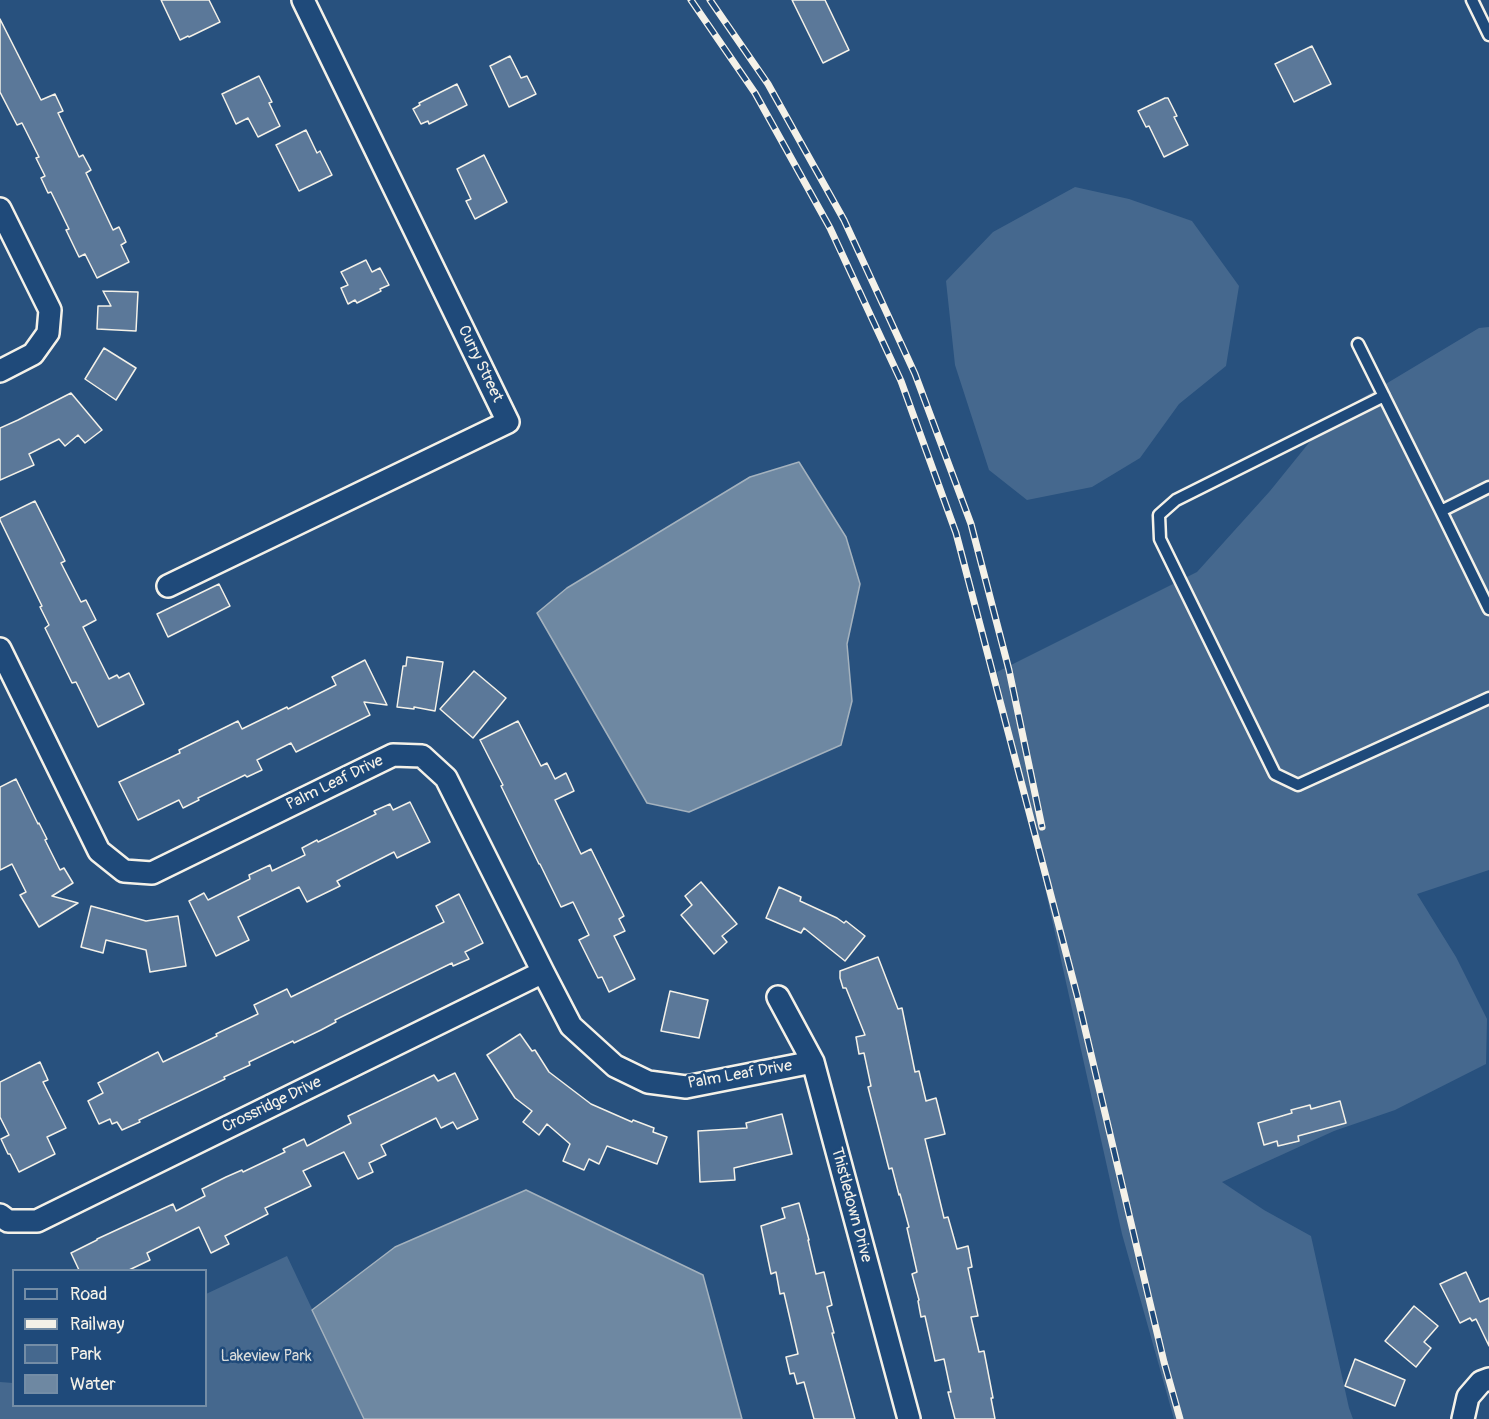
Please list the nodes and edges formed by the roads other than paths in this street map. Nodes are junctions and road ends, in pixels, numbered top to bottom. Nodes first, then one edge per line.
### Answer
1 (303, 0) edge
2 (1472, 0) edge
3 (1489, 35) edge
4 (0, 209) edge
5 (1358, 344) dead end
6 (0, 371) edge
7 (1384, 396) junction
8 (1489, 486) edge
9 (1441, 511) junction
10 (168, 585) dead end
11 (1489, 609) edge
12 (0, 649) edge
13 (1489, 698) edge
14 (543, 972) junction
15 (778, 997) dead end
16 (813, 1062) junction
17 (0, 1215) edge
18 (1489, 1379) edge
19 (909, 1419) edge
20 (1463, 1419) edge

1 - 10 street, Curry Street
2 - 3 lane
4 - 6 street
5 - 7 lane
7 - 9 lane
7 - 13 lane
8 - 9 lane
9 - 11 lane
12 - 14 street, Palm Leaf Drive
14 - 16 street, Palm Leaf Drive
14 - 17 street, Crossridge Drive
15 - 16 street, Thistledown Drive
16 - 19 street, Thistledown Drive
18 - 20 street

